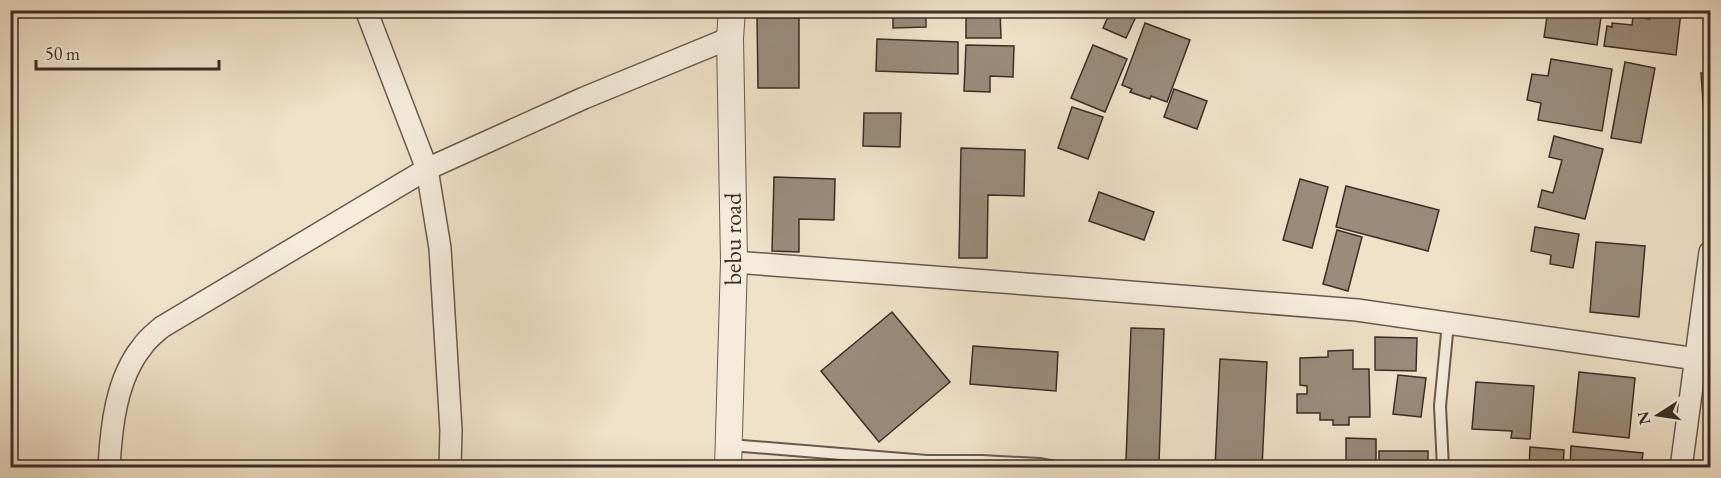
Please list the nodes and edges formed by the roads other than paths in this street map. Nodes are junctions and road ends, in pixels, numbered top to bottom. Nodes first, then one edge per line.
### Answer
1 (366, 10) edge
2 (732, 10) edge
3 (730, 38) junction
4 (427, 169) junction
5 (1710, 252) edge
6 (734, 262) junction
7 (1448, 323) junction
8 (1703, 360) edge
9 (729, 456) edge
10 (109, 468) edge
11 (450, 468) edge
12 (1060, 468) edge
13 (1443, 468) edge
14 (1681, 468) edge

1 - 4 street
2 - 3 street, bebu road
3 - 4 street
3 - 6 street, bebu road
4 - 10 street
4 - 11 street
5 - 8 street
6 - 7 street
6 - 9 street, bebu road
7 - 8 street
7 - 13 lane
8 - 14 street
9 - 12 lane

